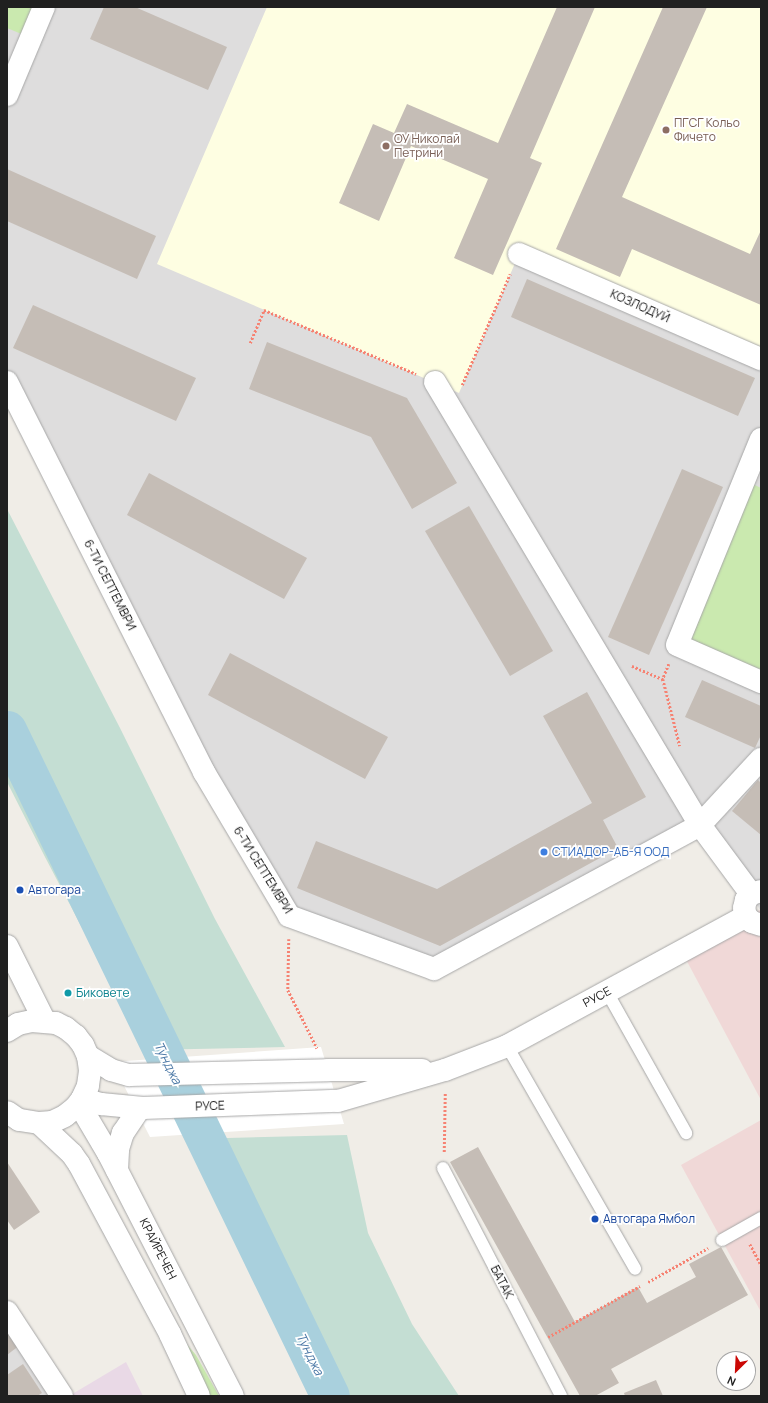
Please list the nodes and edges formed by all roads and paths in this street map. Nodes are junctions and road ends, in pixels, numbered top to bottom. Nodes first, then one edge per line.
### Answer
1 (44, 7) edge
2 (7, 95) edge
3 (519, 254) joint
4 (250, 343) dead end
5 (761, 359) edge
6 (7, 382) edge
7 (434, 382) joint
8 (462, 386) dead end
9 (761, 439) edge
10 (677, 645) junction
11 (761, 682) edge
12 (680, 748) dead end
13 (761, 759) edge
14 (700, 825) junction
15 (756, 892) edge
16 (289, 916) junction
17 (754, 921) edge
18 (7, 946) edge
19 (607, 992) junction
20 (44, 1020) junction
21 (7, 1031) edge
22 (507, 1046) junction
23 (88, 1056) junction
24 (328, 1070) junction
25 (445, 1070) junction
26 (81, 1101) junction
27 (141, 1108) junction
28 (7, 1112) edge
29 (39, 1123) junction
30 (686, 1133) dead end
31 (444, 1134) dead end
32 (443, 1168) dead end
33 (117, 1170) junction
34 (761, 1218) edge
35 (742, 1229) junction
36 (722, 1240) joint
37 (761, 1265) edge
38 (635, 1270) dead end
39 (7, 1312) edge
40 (535, 1345) junction
41 (62, 1396) edge
42 (199, 1396) edge
43 (233, 1396) edge
44 (561, 1396) edge

1 - 2 street
3 - 5 street, КОЗЛОДУЙ
3 - 8 path
4 - 7 path
6 - 16 street, 6-ТИ СЕПТЕМВРИ
7 - 14 street
9 - 10 street
10 - 11 street
10 - 12 path
13 - 14 street, 6-ТИ СЕПТЕМВРИ
14 - 15 street
14 - 16 street, 6-ТИ СЕПТЕМВРИ
15 - 17 street
16 - 24 path
17 - 19 street, РУСЕ
18 - 20 street
19 - 22 street, РУСЕ
19 - 30 lane
20 - 21 street
20 - 23 street
22 - 25 street, РУСЕ
22 - 38 lane
23 - 24 street
23 - 26 street
24 - 25 street
25 - 27 street, РУСЕ
25 - 31 path
26 - 27 street, РУСЕ
26 - 29 street
26 - 33 street, КРАЙРЕЧЕН
27 - 33 street
28 - 29 street
29 - 42 street
32 - 40 lane, БАТАК
33 - 43 street, КРАЙРЕЧЕН
34 - 35 lane
35 - 36 lane
35 - 37 path
36 - 40 path
39 - 41 street
40 - 44 lane, БАТАК

